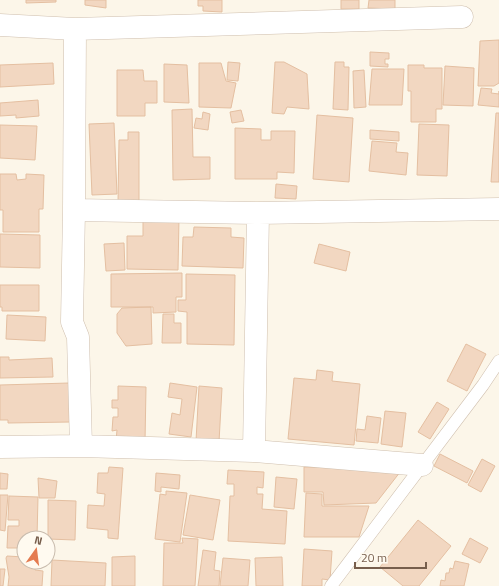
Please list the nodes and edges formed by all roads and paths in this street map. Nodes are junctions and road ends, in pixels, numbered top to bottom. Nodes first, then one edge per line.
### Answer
1 (462, 17) dead end
2 (0, 25) edge
3 (75, 29) junction
4 (499, 209) edge
5 (74, 210) junction
6 (258, 213) junction
7 (499, 361) edge
8 (82, 446) junction
9 (0, 447) edge
10 (254, 451) junction
11 (422, 465) junction
12 (331, 586) edge

1 - 3 street
2 - 3 street
3 - 5 street
4 - 6 street
5 - 6 street
5 - 8 street
6 - 10 street
7 - 11 lane
8 - 9 street
8 - 10 street
10 - 11 street
11 - 12 lane

